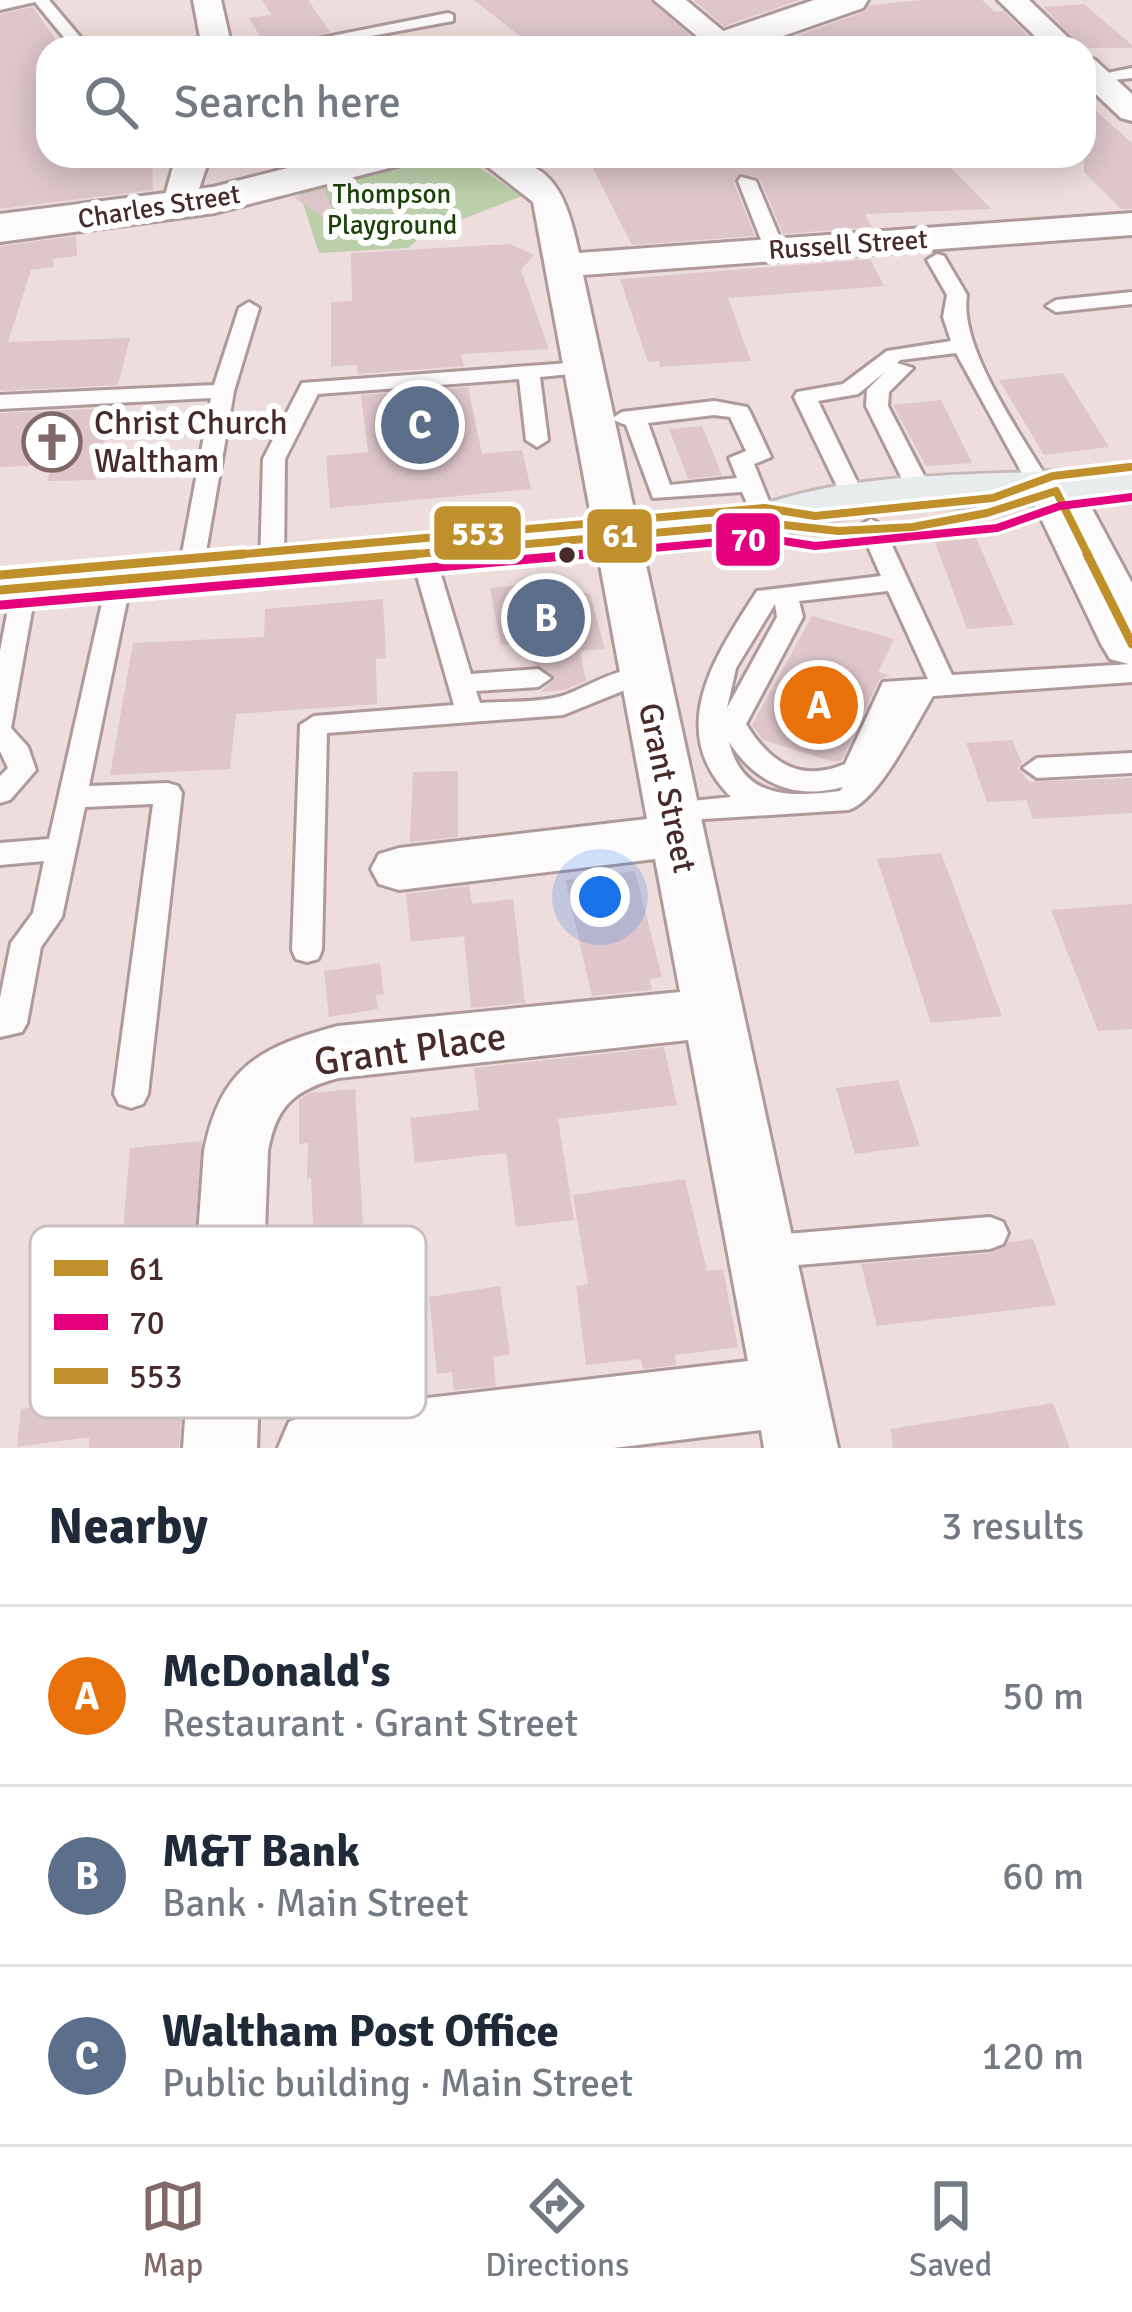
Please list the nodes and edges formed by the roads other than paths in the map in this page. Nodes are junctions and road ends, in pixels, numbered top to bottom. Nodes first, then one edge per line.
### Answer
1 (29, 0) edge
2 (40, 0) edge
3 (207, 0) edge
4 (668, 0) edge
5 (850, 0) edge
6 (1013, 0) edge
7 (0, 5) edge
8 (448, 18) dead end
9 (71, 36) edge
10 (214, 36) edge
11 (347, 36) edge
12 (706, 36) edge
13 (746, 36) edge
14 (1051, 36) edge
15 (190, 168) edge
16 (344, 168) edge
17 (507, 168) edge
18 (747, 181) dead end
19 (179, 206) junction
20 (1132, 224) edge
21 (0, 228) edge
22 (775, 250) junction
23 (937, 260) dead end
24 (564, 266) junction
25 (1132, 298) edge
26 (1056, 306) dead end
27 (249, 308) dead end
28 (963, 346) junction
29 (584, 368) junction
30 (530, 372) junction
31 (981, 378) junction
32 (223, 391) junction
33 (0, 403) edge
34 (635, 418) junction
35 (594, 421) junction
36 (537, 440) dead end
37 (1132, 482) edge
38 (1049, 491) junction
39 (921, 493) junction
40 (758, 503) junction
41 (862, 513) junction
42 (616, 538) junction
43 (272, 540) junction
44 (423, 555) junction
45 (190, 574) junction
46 (119, 580) junction
47 (897, 582) junction
48 (12, 589) edge
49 (785, 595) junction
50 (1132, 642) edge
51 (1132, 673) edge
52 (584, 674) dead end
53 (538, 678) dead end
54 (632, 680) junction
55 (463, 683) junction
56 (934, 686) junction
57 (470, 715) junction
58 (0, 729) edge
59 (1132, 763) edge
60 (1037, 767) dead end
61 (0, 793) edge
62 (73, 797) junction
63 (770, 804) junction
64 (675, 824) junction
65 (62, 849) junction
66 (0, 854) edge
67 (399, 869) dead end
68 (307, 950) dead end
69 (714, 1013) junction
70 (0, 1024) edge
71 (131, 1094) dead end
72 (232, 1226) edge
73 (990, 1233) dead end
74 (762, 1252) junction
75 (222, 1418) edge
76 (796, 1419) edge
77 (220, 1448) edge
78 (315, 1448) edge

1 - 7 lane
2 - 9 lane
3 - 10 street
4 - 12 street
5 - 13 street
6 - 14 street
8 - 11 lane
15 - 19 street
16 - 19 street, Charles Street
17 - 24 street, Grant Street
18 - 22 lane
19 - 21 street, Charles Street
20 - 22 street, Russell Street
22 - 24 street, Russell Street
23 - 28 lane
24 - 29 street, Grant Street
25 - 26 lane
27 - 32 lane
28 - 31 lane
28 - 41 lane
29 - 30 lane
29 - 35 street, Grant Street
30 - 36 lane
30 - 43 lane
31 - 38 lane
31 - 39 lane
32 - 33 lane
32 - 45 lane
34 - 35 lane
34 - 40 lane
34 - 40 lane
35 - 42 street, Grant Street
37 - 38 main road
38 - 39 main road
38 - 41 main road
38 - 50 street
39 - 41 main road
40 - 41 main road
40 - 42 main road
41 - 47 lane
42 - 44 main road
42 - 54 street, Grant Street
43 - 44 main road
43 - 45 main road
44 - 55 lane
45 - 46 main road
46 - 48 main road
46 - 62 lane
47 - 49 lane
47 - 56 lane
48 - 58 lane
49 - 56 lane
49 - 63 lane
51 - 56 lane
52 - 54 lane
53 - 55 lane
54 - 57 lane
54 - 64 street, Grant Street
55 - 57 lane
56 - 63 lane
57 - 68 lane
58 - 61 lane
59 - 60 lane
62 - 65 lane
62 - 71 lane
63 - 64 lane
64 - 67 street
64 - 69 street, Grant Street
65 - 66 lane
65 - 70 lane
69 - 72 street, Grant Place
69 - 74 street, Grant Street
73 - 74 lane
74 - 76 street, Grant Street
75 - 77 street, Grant Place
76 - 78 street

